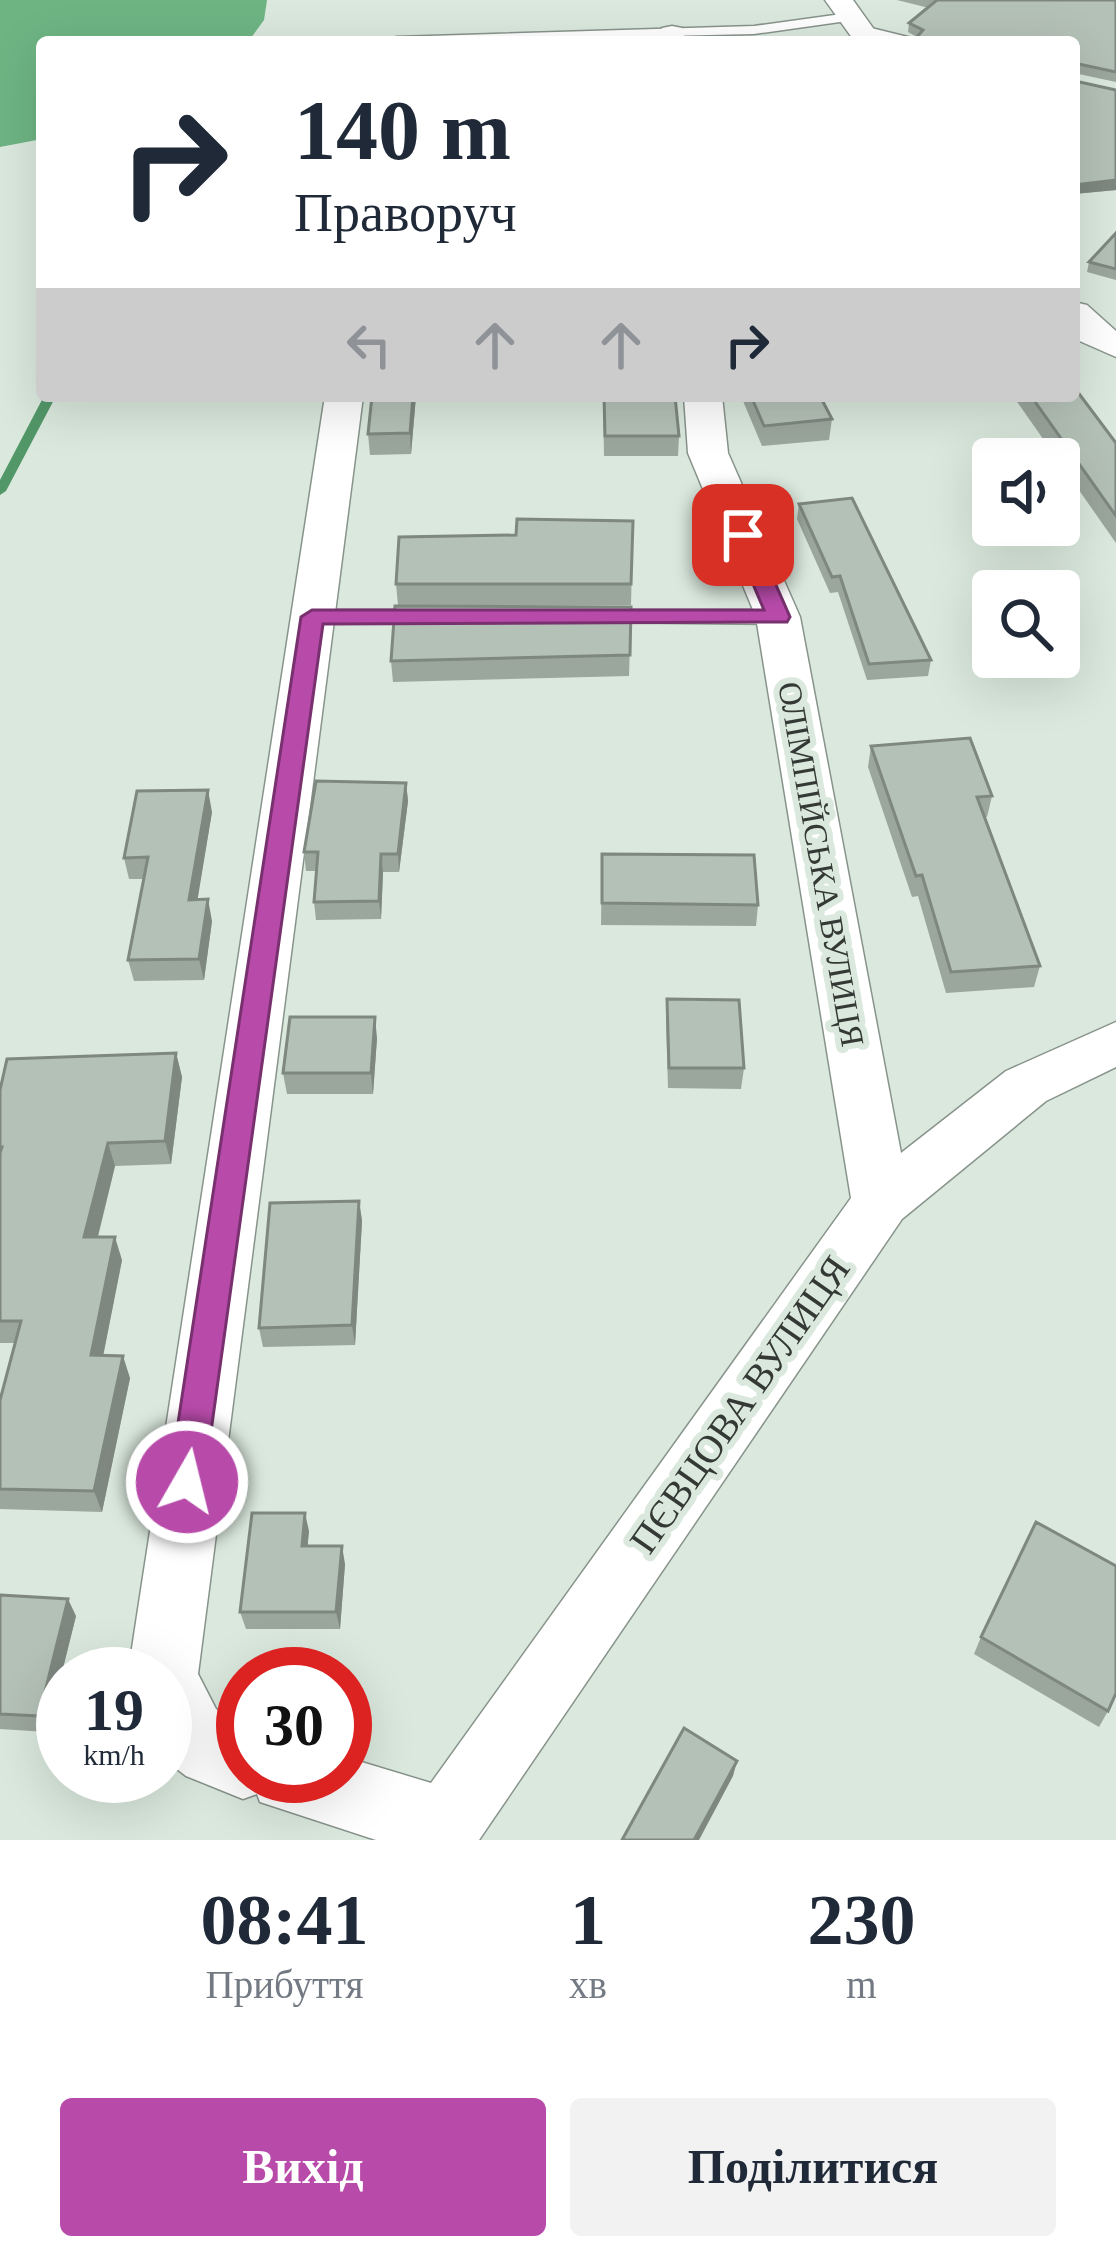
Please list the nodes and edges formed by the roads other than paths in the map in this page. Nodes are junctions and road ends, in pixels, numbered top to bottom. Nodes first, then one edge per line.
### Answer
1 (854, 22) edge
2 (695, 36) edge
3 (894, 36) edge
4 (1080, 321) edge
5 (1116, 346) edge
6 (343, 402) edge
7 (704, 402) edge
8 (312, 617) junction
9 (452, 617) edge
10 (568, 617) edge
11 (778, 617) junction
12 (1116, 1043) edge
13 (881, 1202) junction
14 (168, 1647) edge
15 (192, 1736) edge
16 (216, 1755) edge
17 (360, 1803) edge
18 (440, 1832) edge

1 - 2 lane
1 - 3 lane
4 - 5 street
6 - 8 street
7 - 11 street, ОЛІМПІЙСЬКА ВУЛИЦЯ
8 - 9 lane
8 - 14 street
10 - 11 lane
11 - 13 street, ОЛІМПІЙСЬКА ВУЛИЦЯ
12 - 13 street, ПЄВЦОВА ВУЛИЦЯ
13 - 18 street, ПЄВЦОВА ВУЛИЦЯ
15 - 16 street
17 - 18 street

